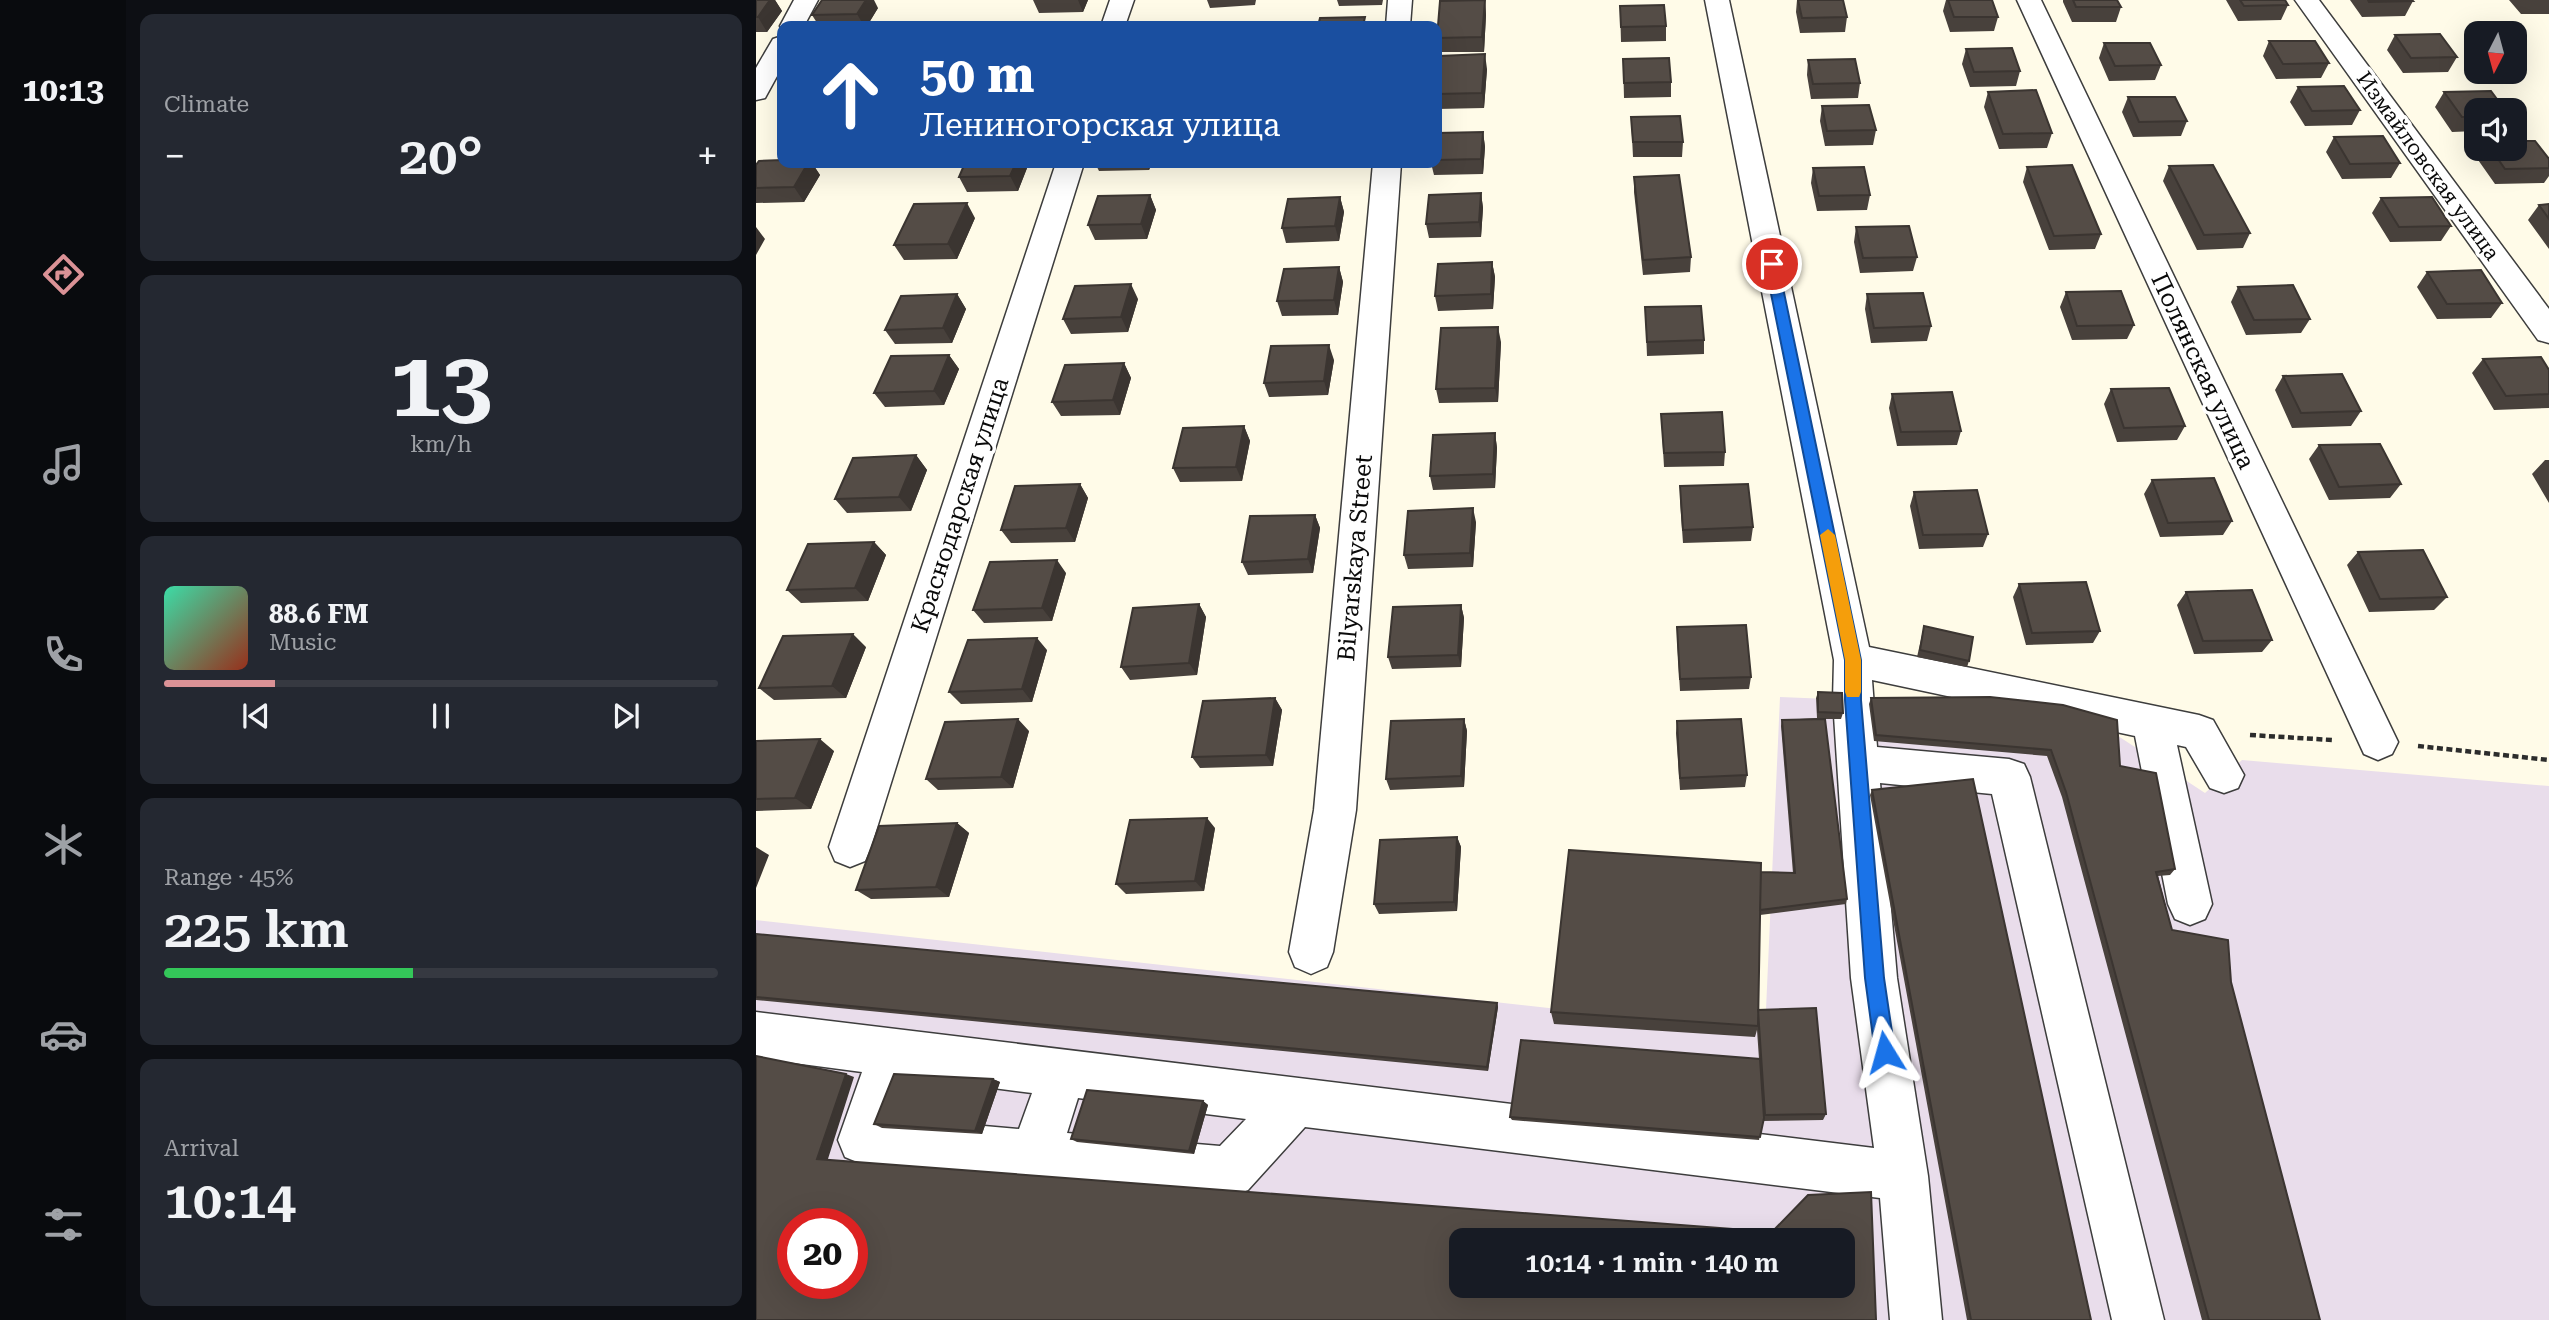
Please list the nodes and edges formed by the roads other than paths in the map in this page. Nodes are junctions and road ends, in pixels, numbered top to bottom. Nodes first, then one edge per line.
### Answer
1 (806, 0) edge
2 (1122, 0) edge
3 (1400, 0) edge
4 (1717, 0) edge
5 (2029, 0) edge
6 (2306, 0) edge
7 (795, 21) edge
8 (1115, 21) edge
9 (1398, 21) edge
10 (777, 53) edge
11 (756, 92) edge
12 (1068, 168) edge
13 (1387, 168) edge
14 (2549, 332) edge
15 (1853, 660) junction
16 (2152, 722) junction
17 (2378, 742) dead end
18 (1858, 763) junction
19 (2224, 775) dead end
20 (850, 847) dead end
21 (2190, 904) dead end
22 (1311, 952) dead end
23 (756, 1035) edge
24 (893, 1052) junction
25 (1063, 1073) junction
26 (1295, 1102) junction
27 (1035, 1154) junction
28 (1903, 1176) junction
29 (1916, 1320) edge
30 (2138, 1320) edge

1 - 7 street
2 - 8 street
3 - 9 street
4 - 15 street
5 - 17 street, Полянская улица
6 - 14 street, Измайловская улица
10 - 11 street
12 - 20 street, Краснодарская улица
13 - 22 street, Bilyarskaya Street
15 - 16 street
15 - 18 street
16 - 19 street
16 - 21 street
18 - 28 street
18 - 30 street
23 - 24 street
24 - 25 street
24 - 27 street
25 - 26 street
25 - 27 street
26 - 27 street
26 - 28 street
28 - 29 street

